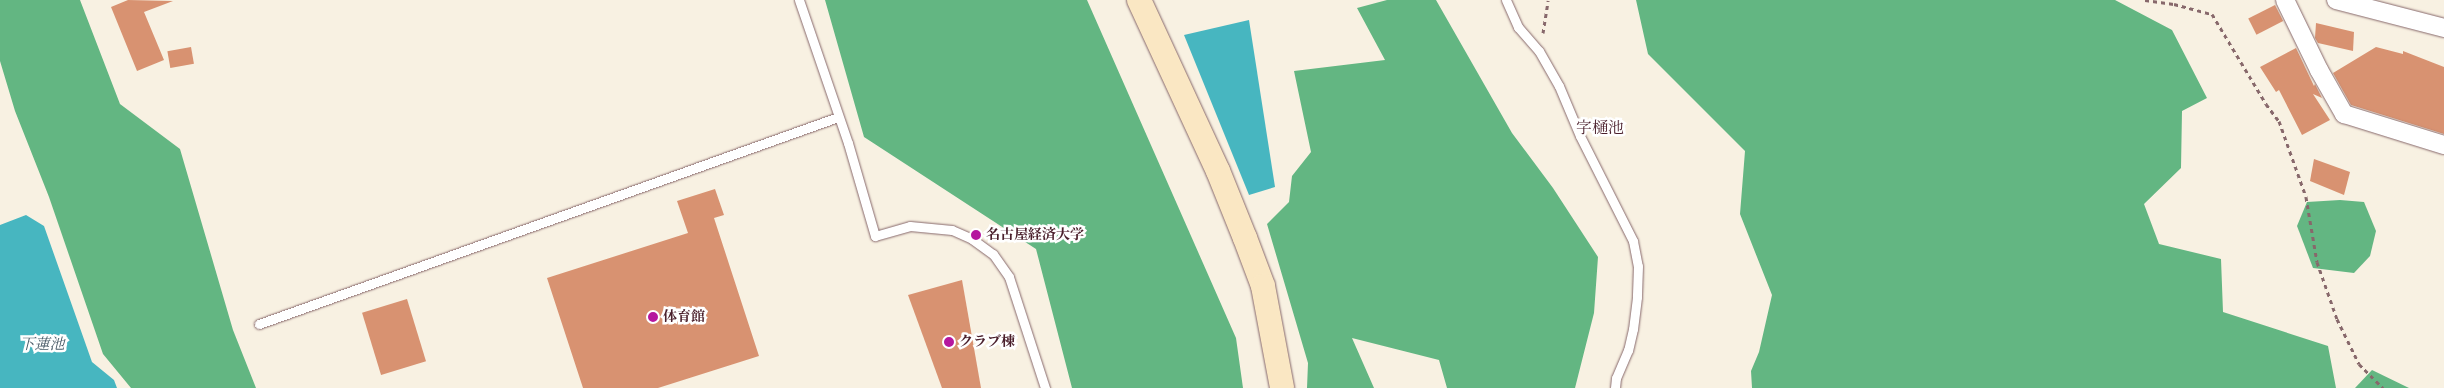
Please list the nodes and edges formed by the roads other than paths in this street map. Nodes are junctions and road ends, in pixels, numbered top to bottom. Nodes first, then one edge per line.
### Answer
1 (800, 0) edge
2 (1139, 0) edge
3 (1506, 0) edge
4 (2285, 0) edge
5 (2336, 0) edge
6 (2382, 5) edge
7 (2444, 28) edge
8 (838, 117) junction
9 (2444, 145) edge
10 (259, 324) dead end
11 (1046, 388) edge
12 (1282, 388) edge
13 (1615, 388) edge

1 - 8 lane
2 - 12 street
3 - 13 lane
4 - 9 street
5 - 6 street
6 - 7 street
8 - 10 lane
8 - 11 lane

